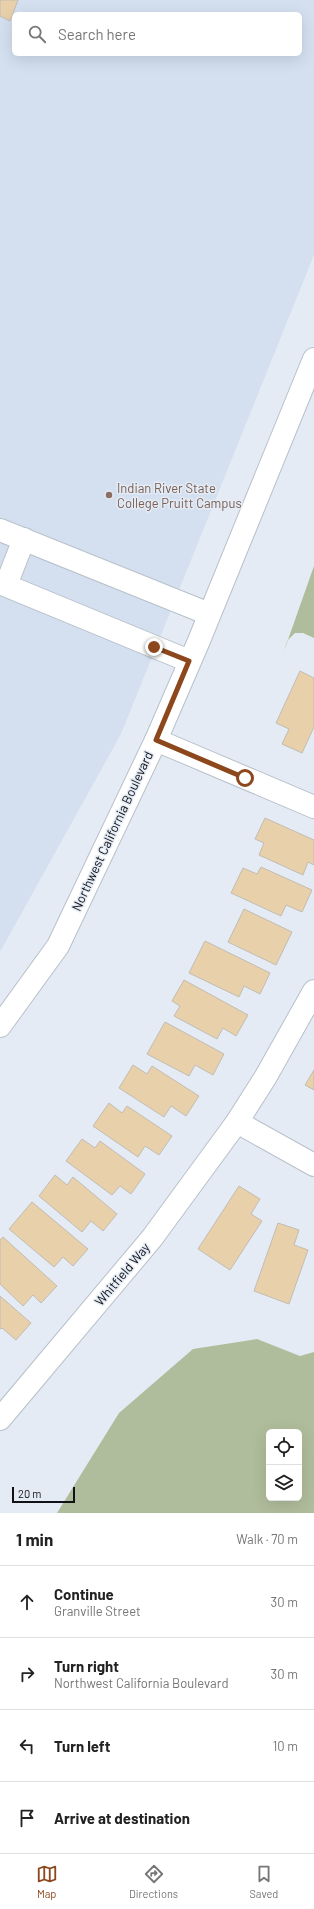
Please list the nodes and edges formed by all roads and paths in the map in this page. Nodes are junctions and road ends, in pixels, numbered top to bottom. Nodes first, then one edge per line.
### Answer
1 (314, 359) edge
2 (0, 530) edge
3 (24, 539) junction
4 (3, 584) edge
5 (209, 614) junction
6 (189, 661) junction
7 (156, 740) junction
8 (314, 807) edge
9 (314, 991) edge
10 (0, 1026) edge
11 (237, 1122) junction
12 (314, 1165) edge
13 (0, 1419) edge

1 - 5 street, Northwest California Boulevard
2 - 3 street
3 - 4 street
3 - 5 street
4 - 6 street
5 - 6 street, Northwest California Boulevard
6 - 7 street, Northwest California Boulevard
7 - 8 street
7 - 10 street, Northwest California Boulevard
9 - 11 street, Whitfield Way
11 - 12 street
11 - 13 street, Whitfield Way

